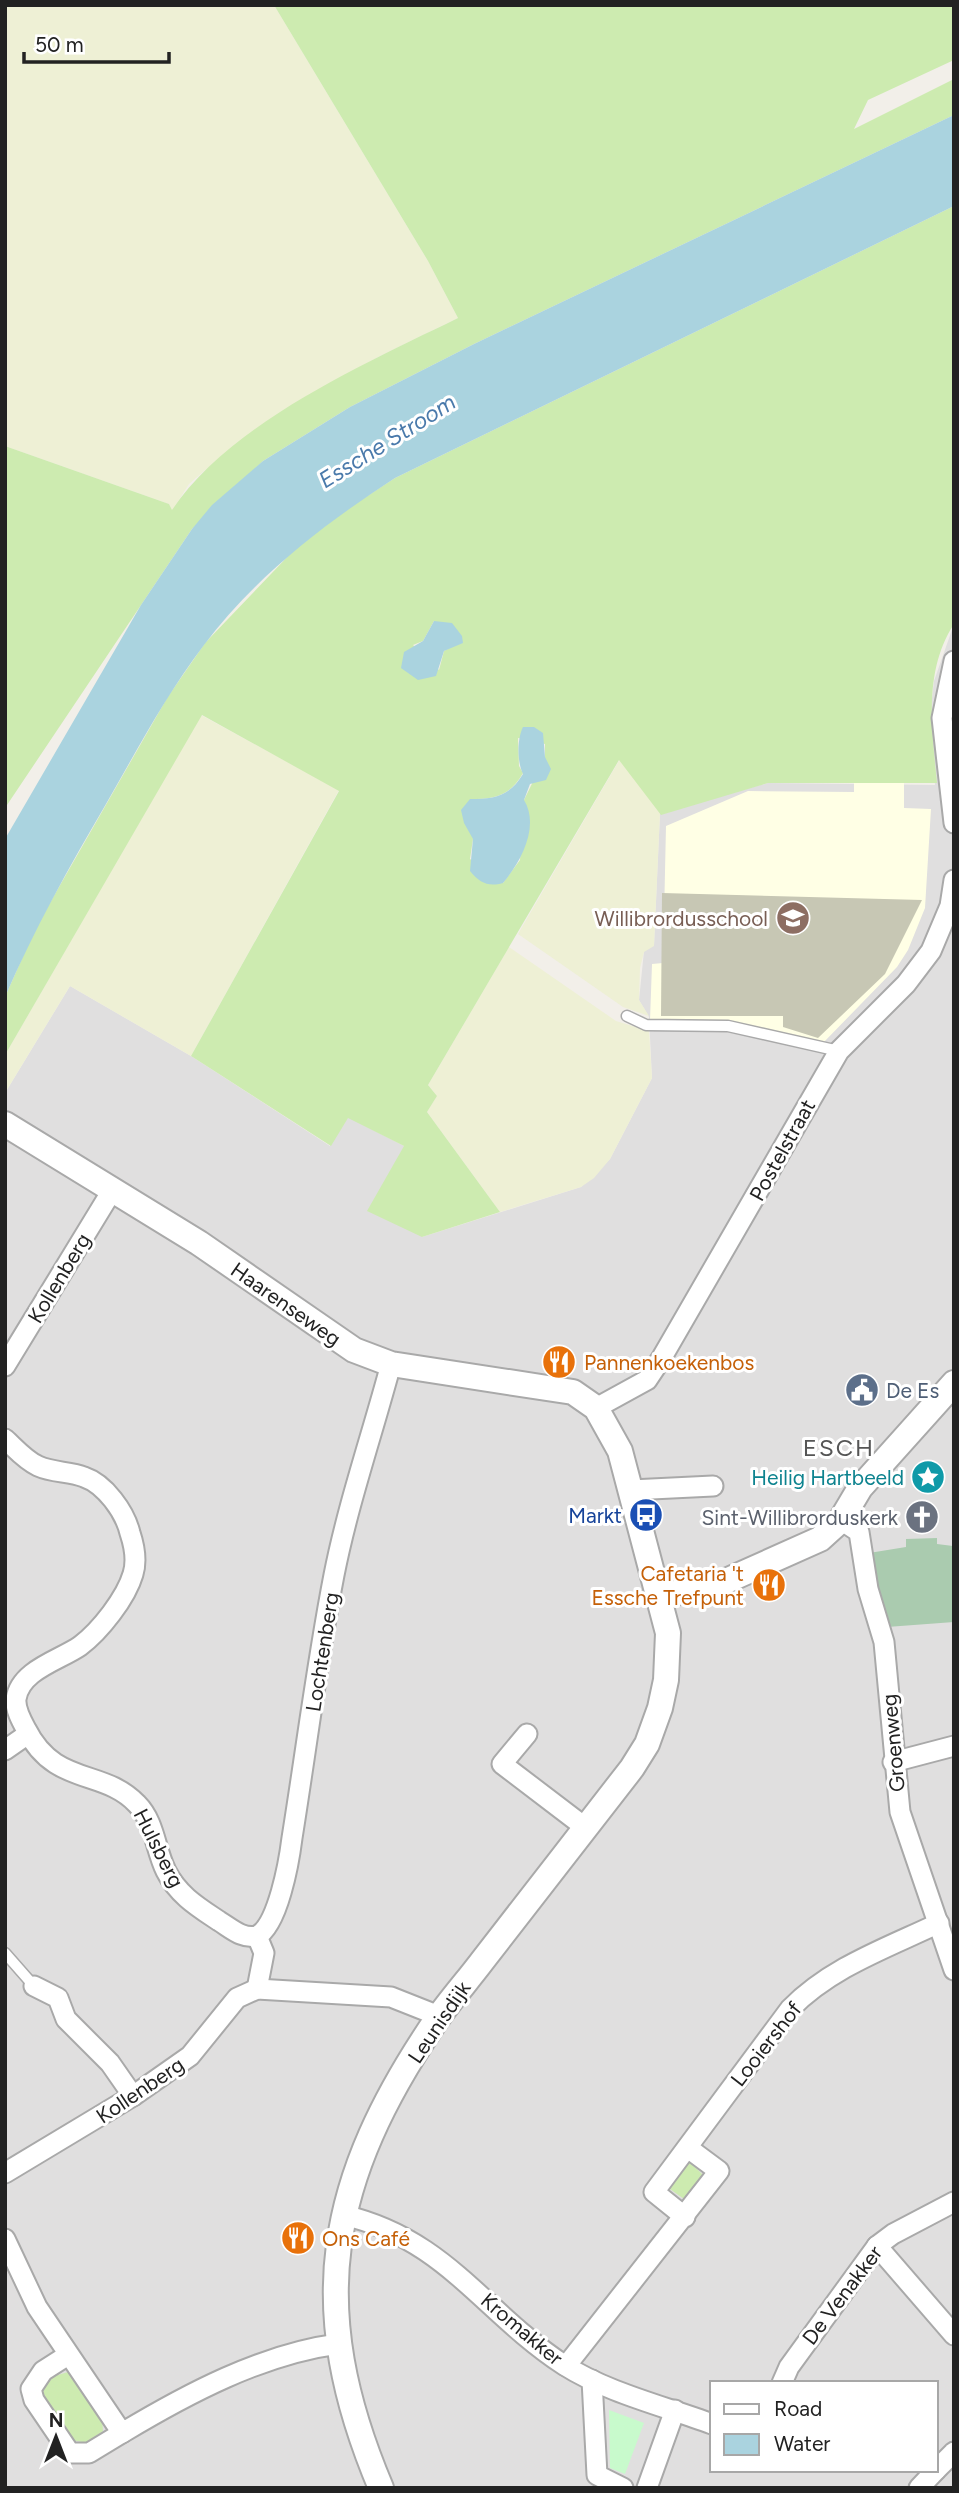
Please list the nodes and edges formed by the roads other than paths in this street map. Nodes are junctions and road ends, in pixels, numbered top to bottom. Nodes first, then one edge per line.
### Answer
1 (954, 661) edge
2 (954, 823) edge
3 (954, 880) edge
4 (952, 907) edge
5 (627, 1016) dead end
6 (839, 1051) junction
7 (5, 1124) edge
8 (113, 1189) junction
9 (391, 1364) junction
10 (5, 1366) edge
11 (954, 1383) edge
12 (596, 1408) junction
13 (5, 1439) edge
14 (713, 1486) dead end
15 (631, 1490) junction
16 (841, 1520) junction
17 (659, 1597) junction
18 (28, 1734) junction
19 (527, 1734) dead end
20 (954, 1746) edge
21 (5, 1750) edge
22 (893, 1762) junction
23 (586, 1828) junction
24 (939, 1923) junction
25 (257, 1936) junction
26 (5, 1953) edge
27 (952, 1961) edge
28 (34, 1986) joint
29 (257, 1989) junction
30 (439, 2016) junction
31 (133, 2096) junction
32 (688, 2148) junction
33 (5, 2173) edge
34 (954, 2202) edge
35 (343, 2215) junction
36 (685, 2217) junction
37 (5, 2239) edge
38 (877, 2246) junction
39 (954, 2335) edge
40 (338, 2344) junction
41 (68, 2355) junction
42 (566, 2366) junction
43 (592, 2380) junction
44 (783, 2381) edge
45 (674, 2410) junction
46 (710, 2423) edge
47 (122, 2432) junction
48 (954, 2452) edge
49 (938, 2468) edge
50 (934, 2472) edge
51 (381, 2488) edge
52 (623, 2488) edge
53 (647, 2488) edge
54 (919, 2488) edge

1 - 2 street
3 - 4 street, Postelstraat
4 - 6 street, Postelstraat
5 - 6 lane
6 - 12 street, Postelstraat
7 - 8 street, Haarenseweg
8 - 9 street, Haarenseweg
8 - 10 street, Kollenberg
9 - 12 street, Haarenseweg
9 - 25 street, Lochtenberg
11 - 16 street
12 - 15 street
13 - 18 street, Hulsberg
14 - 15 street
15 - 17 street, Leunisdijk
16 - 17 street
16 - 22 street, Groenweg
17 - 23 street, Leunisdijk
18 - 21 street
18 - 25 street, Hulsberg
19 - 23 street
20 - 22 street
22 - 24 street, Groenweg
23 - 30 street, Leunisdijk
24 - 27 street, Groenweg
24 - 32 street, Looiershof
25 - 29 street
26 - 28 lane
28 - 31 street
29 - 30 street
29 - 31 street, Kollenberg
30 - 35 street, Leunisdijk
31 - 33 street, Kollenberg
32 - 36 street, Looiershof
32 - 36 street
34 - 38 street, De Venakker
35 - 40 street, Leunisdijk
35 - 42 street, Kromakker
36 - 42 street
37 - 41 street
38 - 39 street
38 - 44 street, De Venakker
40 - 47 street
40 - 51 street, Leunisdijk
41 - 47 street
41 - 47 street
42 - 43 street, Kromakker
43 - 45 street, Kromakker
43 - 52 street
45 - 46 street, Kromakker
45 - 53 street
48 - 49 street
50 - 54 street

